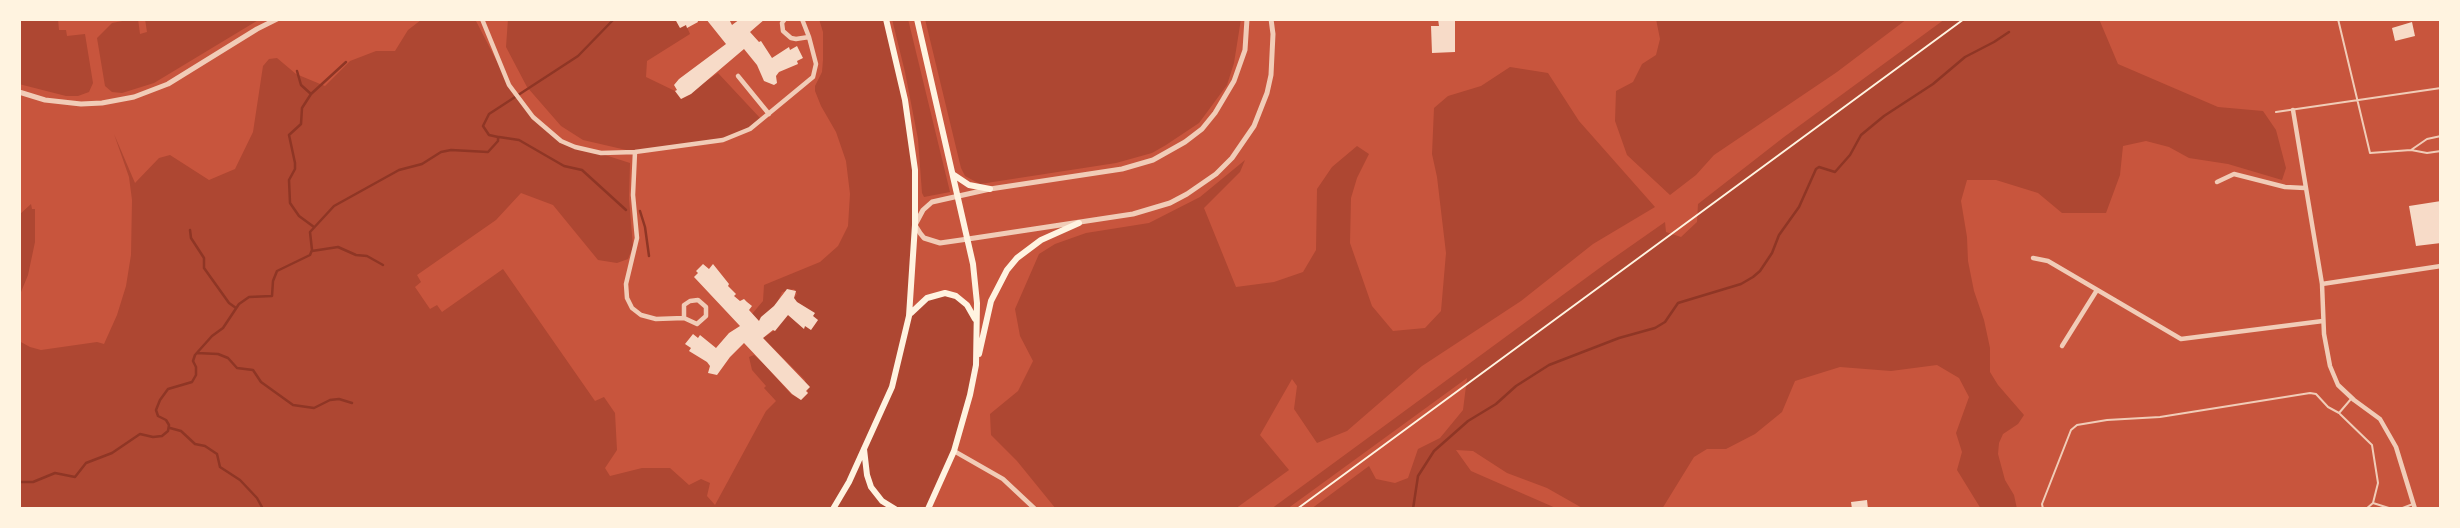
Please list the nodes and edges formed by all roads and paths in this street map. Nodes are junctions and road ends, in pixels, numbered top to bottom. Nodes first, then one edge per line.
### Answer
1 (277, 19) edge
2 (482, 19) edge
3 (785, 19) edge
4 (803, 19) edge
5 (886, 19) edge
6 (917, 19) edge
7 (1247, 19) edge
8 (1271, 19) edge
9 (1964, 19) edge
10 (2337, 19) edge
11 (809, 37) junction
12 (738, 76) dead end
13 (2441, 89) edge
14 (19, 92) edge
15 (2359, 100) junction
16 (2293, 110) junction
17 (2276, 112) dead end
18 (768, 114) junction
19 (2441, 136) edge
20 (2411, 150) junction
21 (2441, 151) edge
22 (635, 152) junction
23 (953, 174) junction
24 (2217, 182) dead end
25 (2305, 188) junction
26 (990, 189) junction
27 (958, 197) junction
28 (1079, 223) junction
29 (915, 225) junction
30 (968, 239) junction
31 (2033, 258) dead end
32 (2441, 266) edge
33 (2322, 284) junction
34 (2098, 290) junction
35 (909, 315) junction
36 (684, 318) junction
37 (2323, 321) junction
38 (977, 324) junction
39 (2062, 346) dead end
40 (976, 362) junction
41 (2352, 398) junction
42 (2339, 413) junction
43 (864, 447) junction
44 (954, 451) junction
45 (2373, 503) junction
46 (2415, 506) edge
47 (833, 509) edge
48 (895, 509) edge
49 (928, 509) edge
50 (1035, 509) edge
51 (1297, 509) edge
52 (2043, 509) edge
53 (2366, 509) edge
54 (2392, 509) edge
55 (2400, 509) edge

1 - 14 street
2 - 22 street
3 - 11 street
4 - 11 street
5 - 29 main road
6 - 23 main road
7 - 26 street
8 - 28 street
9 - 51 path
10 - 15 lane
11 - 18 street
12 - 18 street
13 - 15 lane
15 - 16 lane
15 - 20 lane
16 - 17 lane
16 - 25 street
18 - 22 street
19 - 20 lane
20 - 21 lane
22 - 36 street
23 - 26 main road
23 - 27 main road
24 - 25 street
25 - 33 street
26 - 27 street
27 - 29 street
27 - 30 main road
28 - 30 street
28 - 40 main road
29 - 30 street
29 - 35 main road
30 - 38 main road
31 - 34 street
32 - 33 street
33 - 37 street
34 - 37 street
34 - 39 street
35 - 38 main road
35 - 43 main road
36 - 36 street
37 - 41 street
38 - 40 main road
40 - 44 main road
41 - 42 lane
41 - 46 street
42 - 45 lane
42 - 52 lane
43 - 47 main road
43 - 48 main road
44 - 49 main road
44 - 50 street
45 - 53 lane
45 - 54 lane
46 - 55 lane

